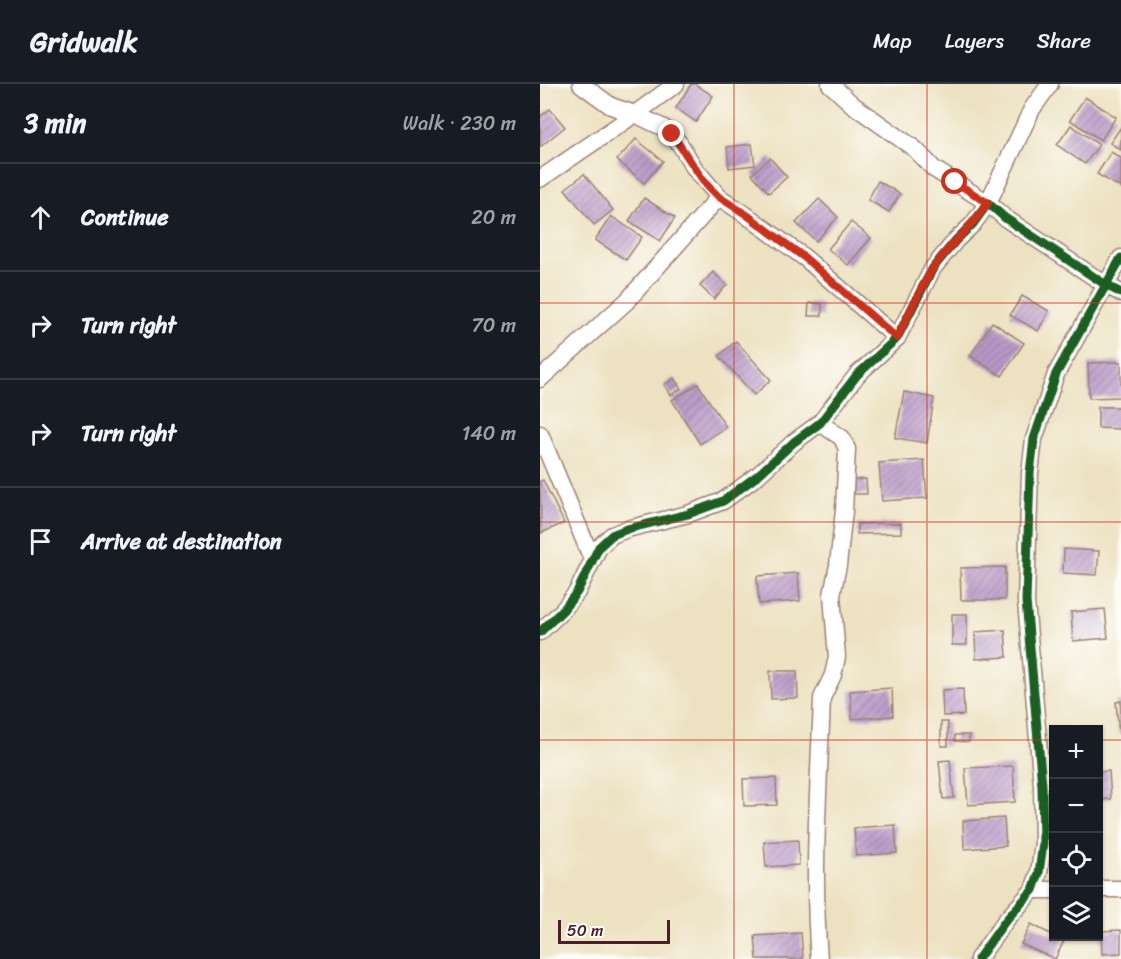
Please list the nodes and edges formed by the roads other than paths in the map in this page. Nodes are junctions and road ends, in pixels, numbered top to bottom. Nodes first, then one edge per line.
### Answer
1 (581, 84) edge
2 (676, 84) edge
3 (830, 84) edge
4 (1050, 84) edge
5 (635, 114) junction
6 (540, 179) edge
7 (719, 197) junction
8 (988, 203) junction
9 (1121, 258) edge
10 (1106, 285) junction
11 (1121, 293) edge
12 (897, 338) junction
13 (540, 379) edge
14 (820, 423) junction
15 (540, 434) edge
16 (592, 559) junction
17 (540, 632) edge
18 (1103, 889) edge
19 (1121, 889) edge
20 (1033, 890) junction
21 (1049, 890) edge
22 (819, 959) edge
23 (978, 959) edge

1 - 5 street
2 - 5 street
3 - 8 street
4 - 8 street
5 - 6 street
5 - 7 street
7 - 12 street
7 - 13 street
8 - 10 street
8 - 12 street
9 - 10 street
10 - 11 street
10 - 20 street
12 - 14 street
14 - 16 street
14 - 22 street
15 - 16 street
16 - 17 street
18 - 19 street
20 - 21 street
20 - 23 street

